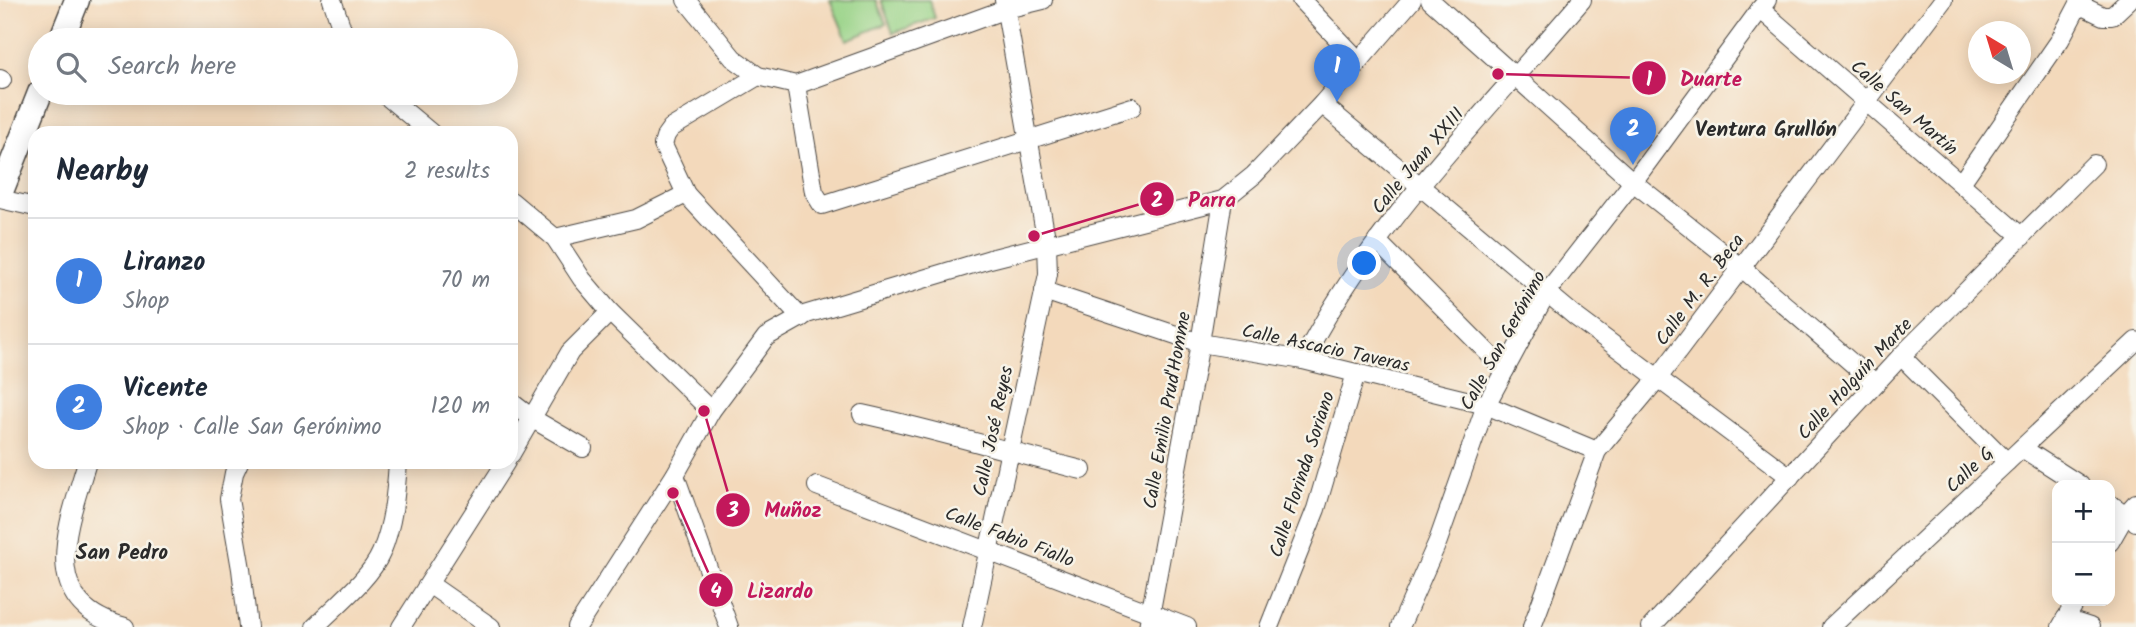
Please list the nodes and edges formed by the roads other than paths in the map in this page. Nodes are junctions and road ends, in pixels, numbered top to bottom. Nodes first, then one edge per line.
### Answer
1 (77, 0) edge
2 (332, 0) edge
3 (686, 0) edge
4 (1043, 0) edge
5 (1301, 0) edge
6 (1412, 0) edge
7 (1430, 0) edge
8 (1582, 0) edge
9 (1943, 0) edge
10 (2129, 0) edge
11 (2081, 2) edge
12 (1005, 4) edge
13 (1764, 5) edge
14 (66, 28) edge
15 (342, 28) edge
16 (1359, 61) junction
17 (758, 76) junction
18 (1516, 77) junction
19 (796, 85) junction
20 (1866, 100) junction
21 (1322, 104) junction
22 (35, 105) edge
23 (397, 105) edge
24 (1132, 107) dead end
25 (423, 126) edge
26 (1028, 140) junction
27 (2094, 164) dead end
28 (1633, 182) junction
29 (1961, 183) junction
30 (1420, 186) junction
31 (686, 194) junction
32 (0, 197) edge
33 (1223, 200) junction
34 (28, 205) edge
35 (518, 207) edge
36 (2022, 237) junction
37 (555, 238) junction
38 (1377, 241) junction
39 (1047, 244) junction
40 (1742, 268) junction
41 (1044, 291) junction
42 (1547, 292) junction
43 (610, 312) junction
44 (800, 318) junction
45 (2136, 341) edge
46 (1200, 343) junction
47 (1901, 356) junction
48 (1303, 359) junction
49 (1506, 370) junction
50 (1356, 373) junction
51 (1658, 378) junction
52 (1875, 383) junction
53 (1486, 405) junction
54 (518, 407) edge
55 (711, 411) junction
56 (862, 414) dead end
57 (533, 419) junction
58 (518, 443) edge
59 (583, 449) dead end
60 (2022, 449) junction
61 (1597, 451) junction
62 (1008, 452) junction
63 (2007, 462) junction
64 (85, 469) edge
65 (236, 469) edge
66 (397, 469) edge
67 (502, 469) edge
68 (1083, 470) dead end
69 (676, 475) junction
70 (1790, 477) junction
71 (2072, 480) edge
72 (817, 486) dead end
73 (2115, 506) edge
74 (2133, 513) edge
75 (2115, 536) edge
76 (988, 550) junction
77 (429, 584) junction
78 (2073, 606) edge
79 (1149, 620) edge
80 (2063, 623) edge
81 (113, 626) edge
82 (248, 627) edge
83 (315, 627) edge
84 (401, 627) edge
85 (491, 627) edge
86 (577, 627) edge
87 (729, 627) edge
88 (972, 627) edge
89 (1187, 627) edge
90 (1269, 627) edge
91 (1401, 627) edge
92 (1532, 627) edge
93 (1651, 627) edge
94 (1831, 627) edge
95 (2090, 627) edge

1 - 14 street
2 - 15 street
3 - 17 street
4 - 12 street
5 - 16 street
6 - 16 street
7 - 18 street
8 - 18 street, Calle Juan XXIII
9 - 20 street, Calle M. R. Beca
10 - 11 street
11 - 29 street
12 - 19 street
12 - 26 street, Calle José Reyes
13 - 20 street, Calle San Martín
13 - 28 street, Calle San Gerónimo
16 - 21 street
17 - 19 street
17 - 31 street
18 - 28 street
18 - 30 street, Calle Juan XXIII
19 - 26 street
20 - 29 street, Calle San Martín
20 - 40 street, Calle M. R. Beca
21 - 30 street
21 - 33 street
22 - 32 street
23 - 25 street
24 - 26 street
26 - 39 street, Calle José Reyes
27 - 36 street, Calle Holguín Marte
28 - 40 street
28 - 42 street, Calle San Gerónimo
29 - 36 street, Calle San Martín
30 - 38 street, Calle Juan XXIII
30 - 42 street
31 - 37 street
31 - 44 street
32 - 34 street
33 - 39 street
33 - 46 street, Calle Emilio Prud'Homme
35 - 37 street
36 - 47 street, Calle Holguín Marte
37 - 43 street
38 - 48 street, Calle Juan XXIII
38 - 49 street
39 - 41 street, Calle José Reyes
39 - 44 street
40 - 51 street, Calle M. R. Beca
40 - 52 street
41 - 46 street, Calle Ascacio Taveras
41 - 62 street, Calle José Reyes
42 - 49 street, Calle San Gerónimo
42 - 51 street
43 - 55 street
43 - 57 street
44 - 55 street
45 - 60 street, Calle G
46 - 48 street, Calle Ascacio Taveras
46 - 79 street, Calle Emilio Prud'Homme
47 - 52 street, Calle Holguín Marte
47 - 63 street
48 - 50 street, Calle Ascacio Taveras
49 - 53 street, Calle San Gerónimo
50 - 53 street, Calle Ascacio Taveras
50 - 90 street, Calle Florinda Soriano
51 - 61 street, Calle M. R. Beca
51 - 70 street
52 - 70 street, Calle Holguín Marte
53 - 61 street, Calle Ascacio Taveras
53 - 91 street, Calle San Gerónimo
54 - 57 street
55 - 69 street
56 - 62 street
57 - 58 street
57 - 59 street
60 - 63 street, Calle G
60 - 71 street
61 - 92 street, Calle M. R. Beca
62 - 68 street
62 - 76 street, Calle José Reyes
63 - 94 street, Calle G
64 - 81 street
65 - 82 street
66 - 83 street
67 - 77 street
69 - 86 street
69 - 87 street
70 - 93 street, Calle Holguín Marte
72 - 76 street, Calle Fabio Fiallo
73 - 74 street
74 - 75 street
76 - 79 street, Calle Fabio Fiallo
76 - 88 street, Calle José Reyes
77 - 84 street
77 - 85 street
78 - 80 street
79 - 89 street, Calle Fabio Fiallo
80 - 95 street

